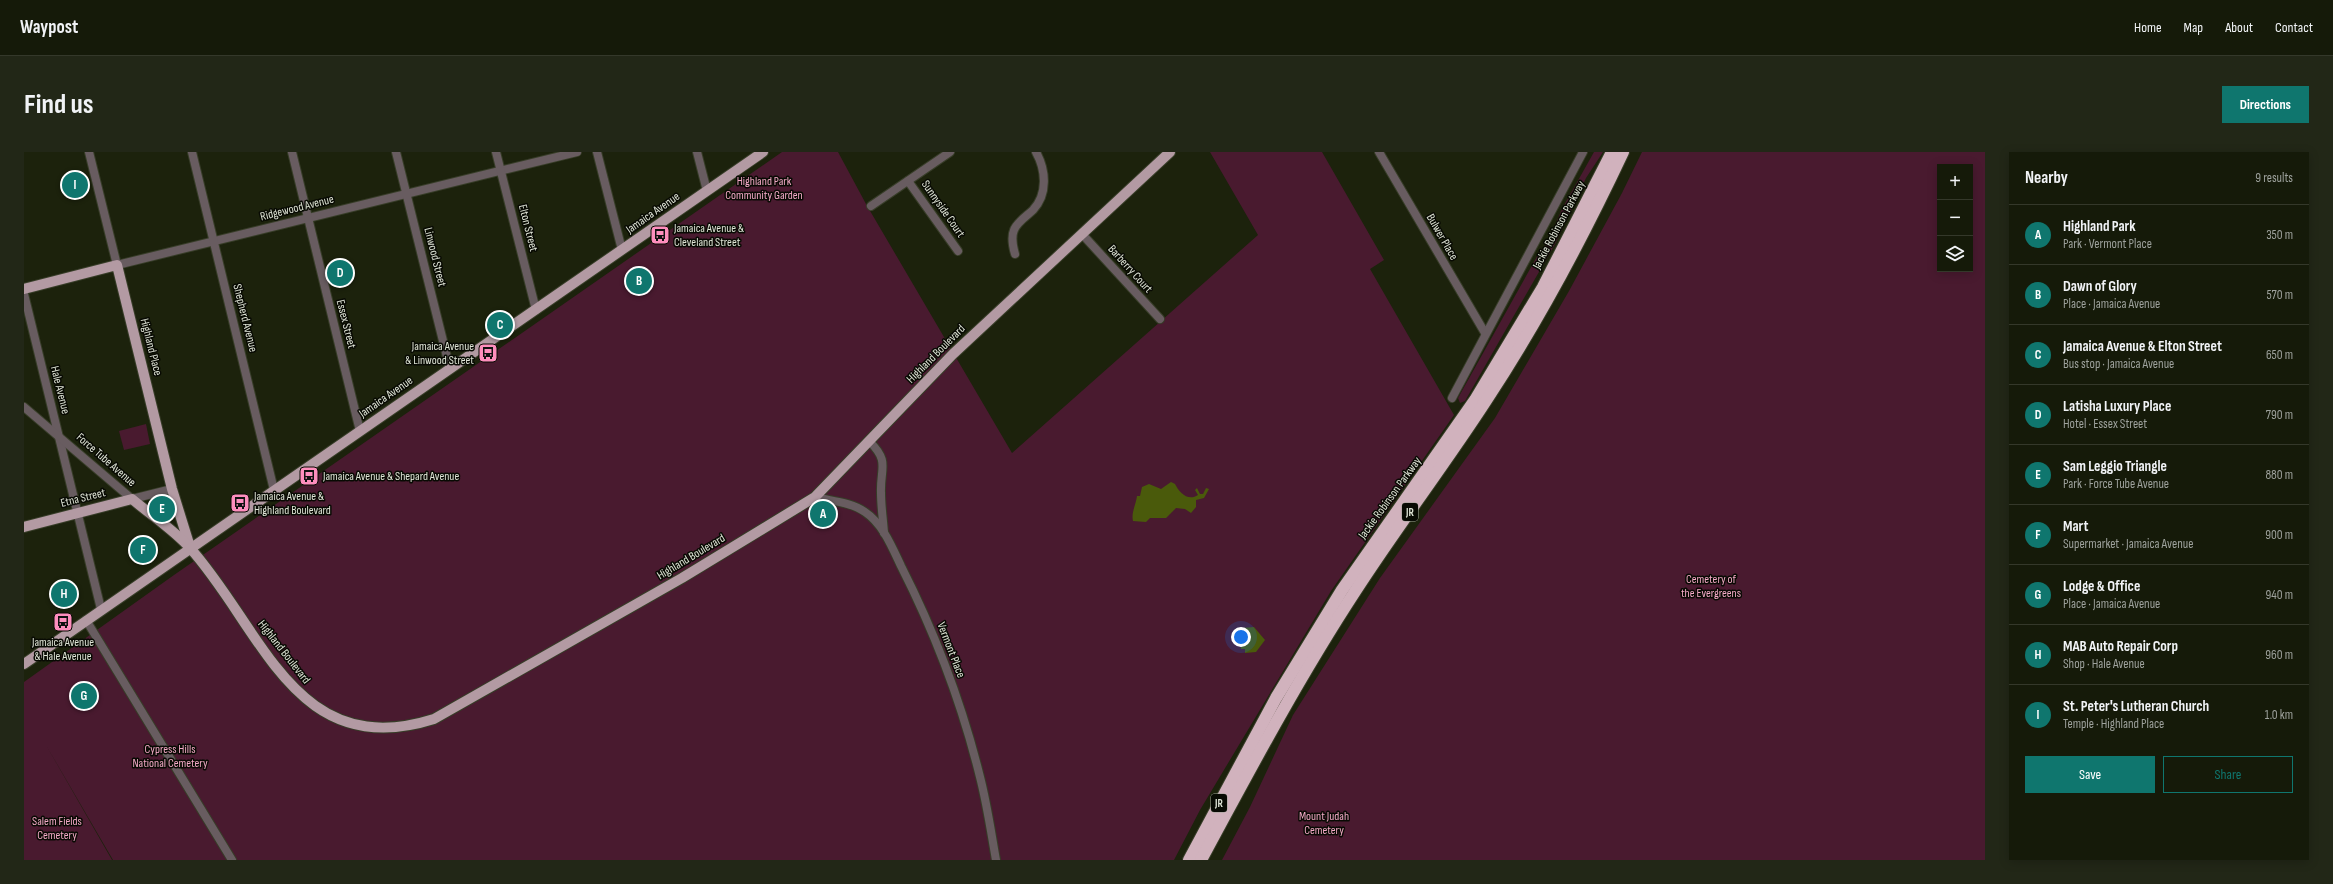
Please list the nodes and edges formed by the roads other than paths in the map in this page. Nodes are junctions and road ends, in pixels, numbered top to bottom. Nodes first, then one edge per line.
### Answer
1 (89, 152) edge
2 (192, 152) edge
3 (292, 152) edge
4 (396, 152) edge
5 (496, 152) edge
6 (577, 152) edge
7 (597, 152) edge
8 (697, 152) edge
9 (763, 152) edge
10 (950, 152) edge
11 (1036, 152) edge
12 (1170, 152) edge
13 (1380, 152) edge
14 (1583, 152) edge
15 (1612, 152) edge
16 (1624, 152) edge
17 (501, 171) junction
18 (908, 181) junction
19 (707, 191) junction
20 (407, 194) junction
21 (871, 206) dead end
22 (308, 219) junction
23 (1082, 234) junction
24 (214, 242) junction
25 (622, 250) junction
26 (958, 251) dead end
27 (1015, 254) dead end
28 (117, 266) junction
29 (24, 289) edge
30 (24, 294) edge
31 (536, 310) junction
32 (1160, 319) dead end
33 (1485, 333) junction
34 (450, 368) junction
35 (1452, 398) dead end
36 (24, 407) edge
37 (360, 431) junction
38 (59, 436) junction
39 (870, 442) junction
40 (172, 489) junction
41 (274, 490) junction
42 (815, 497) junction
43 (132, 499) junction
44 (77, 512) junction
45 (24, 527) edge
46 (884, 533) junction
47 (190, 547) junction
48 (101, 609) junction
49 (86, 620) junction
50 (24, 664) edge
51 (232, 860) edge
52 (996, 860) edge
53 (1188, 860) edge
54 (1201, 860) edge

1 - 28 street, Highland Place
2 - 24 street, Shepherd Avenue
3 - 22 street, Essex Street
4 - 20 street, Linwood Street
5 - 17 street, Elton Street
6 - 17 street, Ridgewood Avenue
7 - 25 street
8 - 19 street
9 - 19 main road, Jamaica Avenue
10 - 18 street
11 - 27 street
12 - 23 main road, Highland Boulevard
13 - 33 street, Bulwer Place
14 - 33 street, Jackie Robinson Parkway
15 - 53 highway, Jackie Robinson Parkway / JR
16 - 54 highway, Jackie Robinson Parkway / JR
17 - 20 street, Ridgewood Avenue
17 - 31 street, Elton Street
18 - 21 street
18 - 26 street, Sunnyside Court
19 - 25 main road, Jamaica Avenue
20 - 22 street, Ridgewood Avenue
20 - 34 street, Linwood Street
22 - 24 street, Ridgewood Avenue
22 - 37 street, Essex Street
23 - 32 street, Barberry Court
23 - 39 main road, Highland Boulevard
24 - 28 street, Ridgewood Avenue
24 - 41 street, Shepherd Avenue
25 - 31 main road, Jamaica Avenue
28 - 29 main road, Ridgewood Avenue
28 - 40 main road, Highland Place
30 - 38 street, Hale Avenue
31 - 34 main road, Jamaica Avenue
33 - 35 street, Jackie Robinson Parkway
34 - 37 main road, Jamaica Avenue
36 - 38 street, Force Tube Avenue
37 - 41 main road, Jamaica Avenue
38 - 43 street, Force Tube Avenue
38 - 44 street, Hale Avenue
39 - 42 main road, Highland Boulevard
39 - 46 street
40 - 43 street, Etna Street
40 - 47 main road, Highland Place
41 - 47 main road, Jamaica Avenue
42 - 46 street, Vermont Place
42 - 47 main road, Highland Boulevard
43 - 44 main road, Etna Street
43 - 47 main road, Force Tube Avenue
44 - 45 main road, Etna Street
44 - 48 street, Hale Avenue
46 - 52 street, Vermont Place
47 - 48 main road, Jamaica Avenue
48 - 49 main road, Jamaica Avenue
49 - 50 main road, Jamaica Avenue
49 - 51 street

